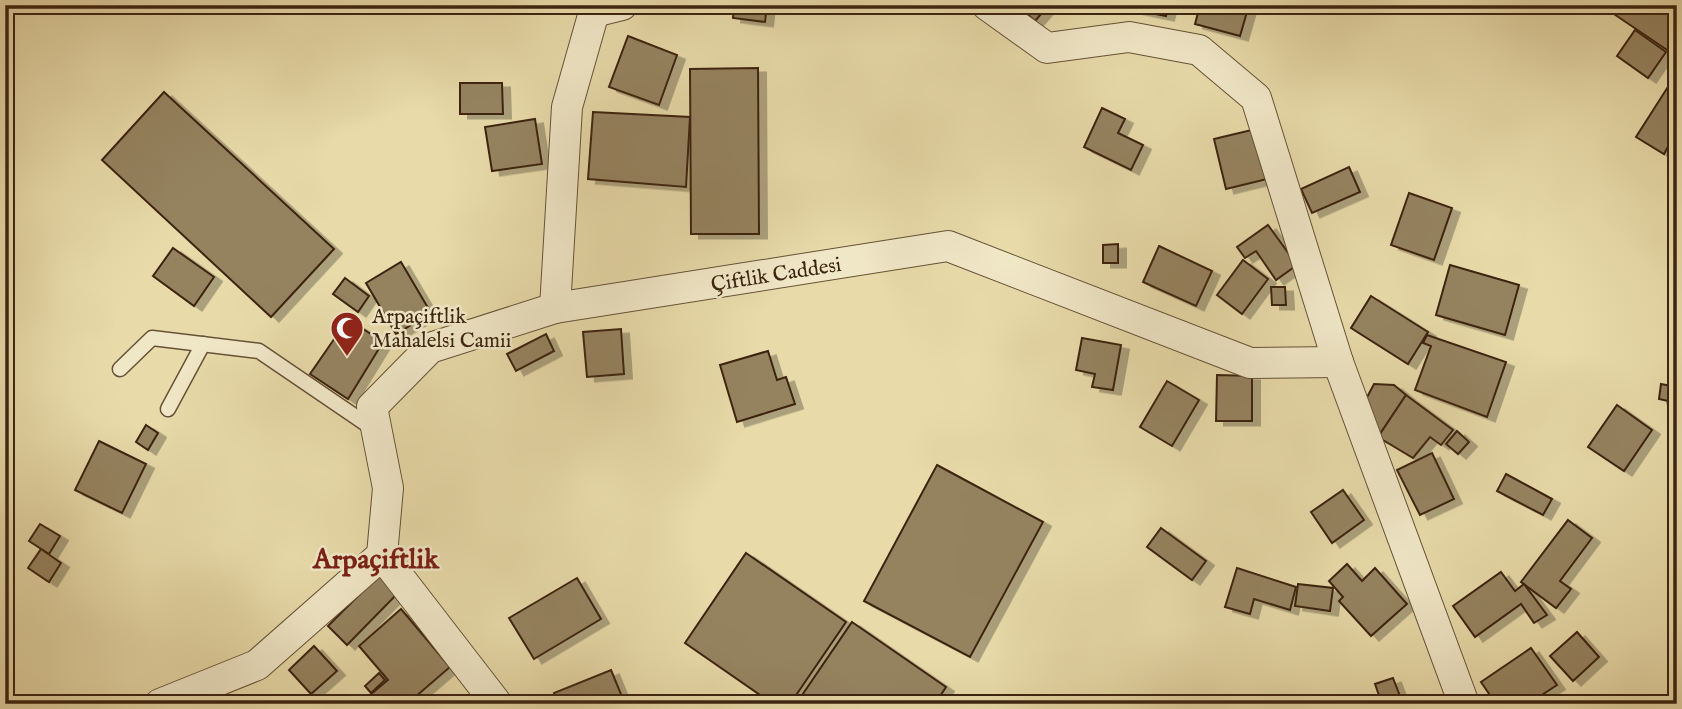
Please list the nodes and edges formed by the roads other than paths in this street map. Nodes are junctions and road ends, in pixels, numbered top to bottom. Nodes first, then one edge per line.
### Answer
1 (987, 5) edge
2 (603, 8) edge
3 (555, 308) junction
4 (202, 344) junction
5 (1338, 362) junction
6 (120, 369) dead end
7 (169, 409) dead end
8 (377, 431) junction
9 (382, 555) junction
10 (160, 704) edge
11 (497, 704) edge
12 (1464, 704) edge

1 - 5 street
2 - 3 street
3 - 5 street, Çiftlik Caddesi
3 - 8 street, Çiftlik Caddesi
4 - 6 lane
4 - 7 lane
4 - 8 lane
5 - 12 street
8 - 9 street, Çiftlik Caddesi
9 - 10 street
9 - 11 street

